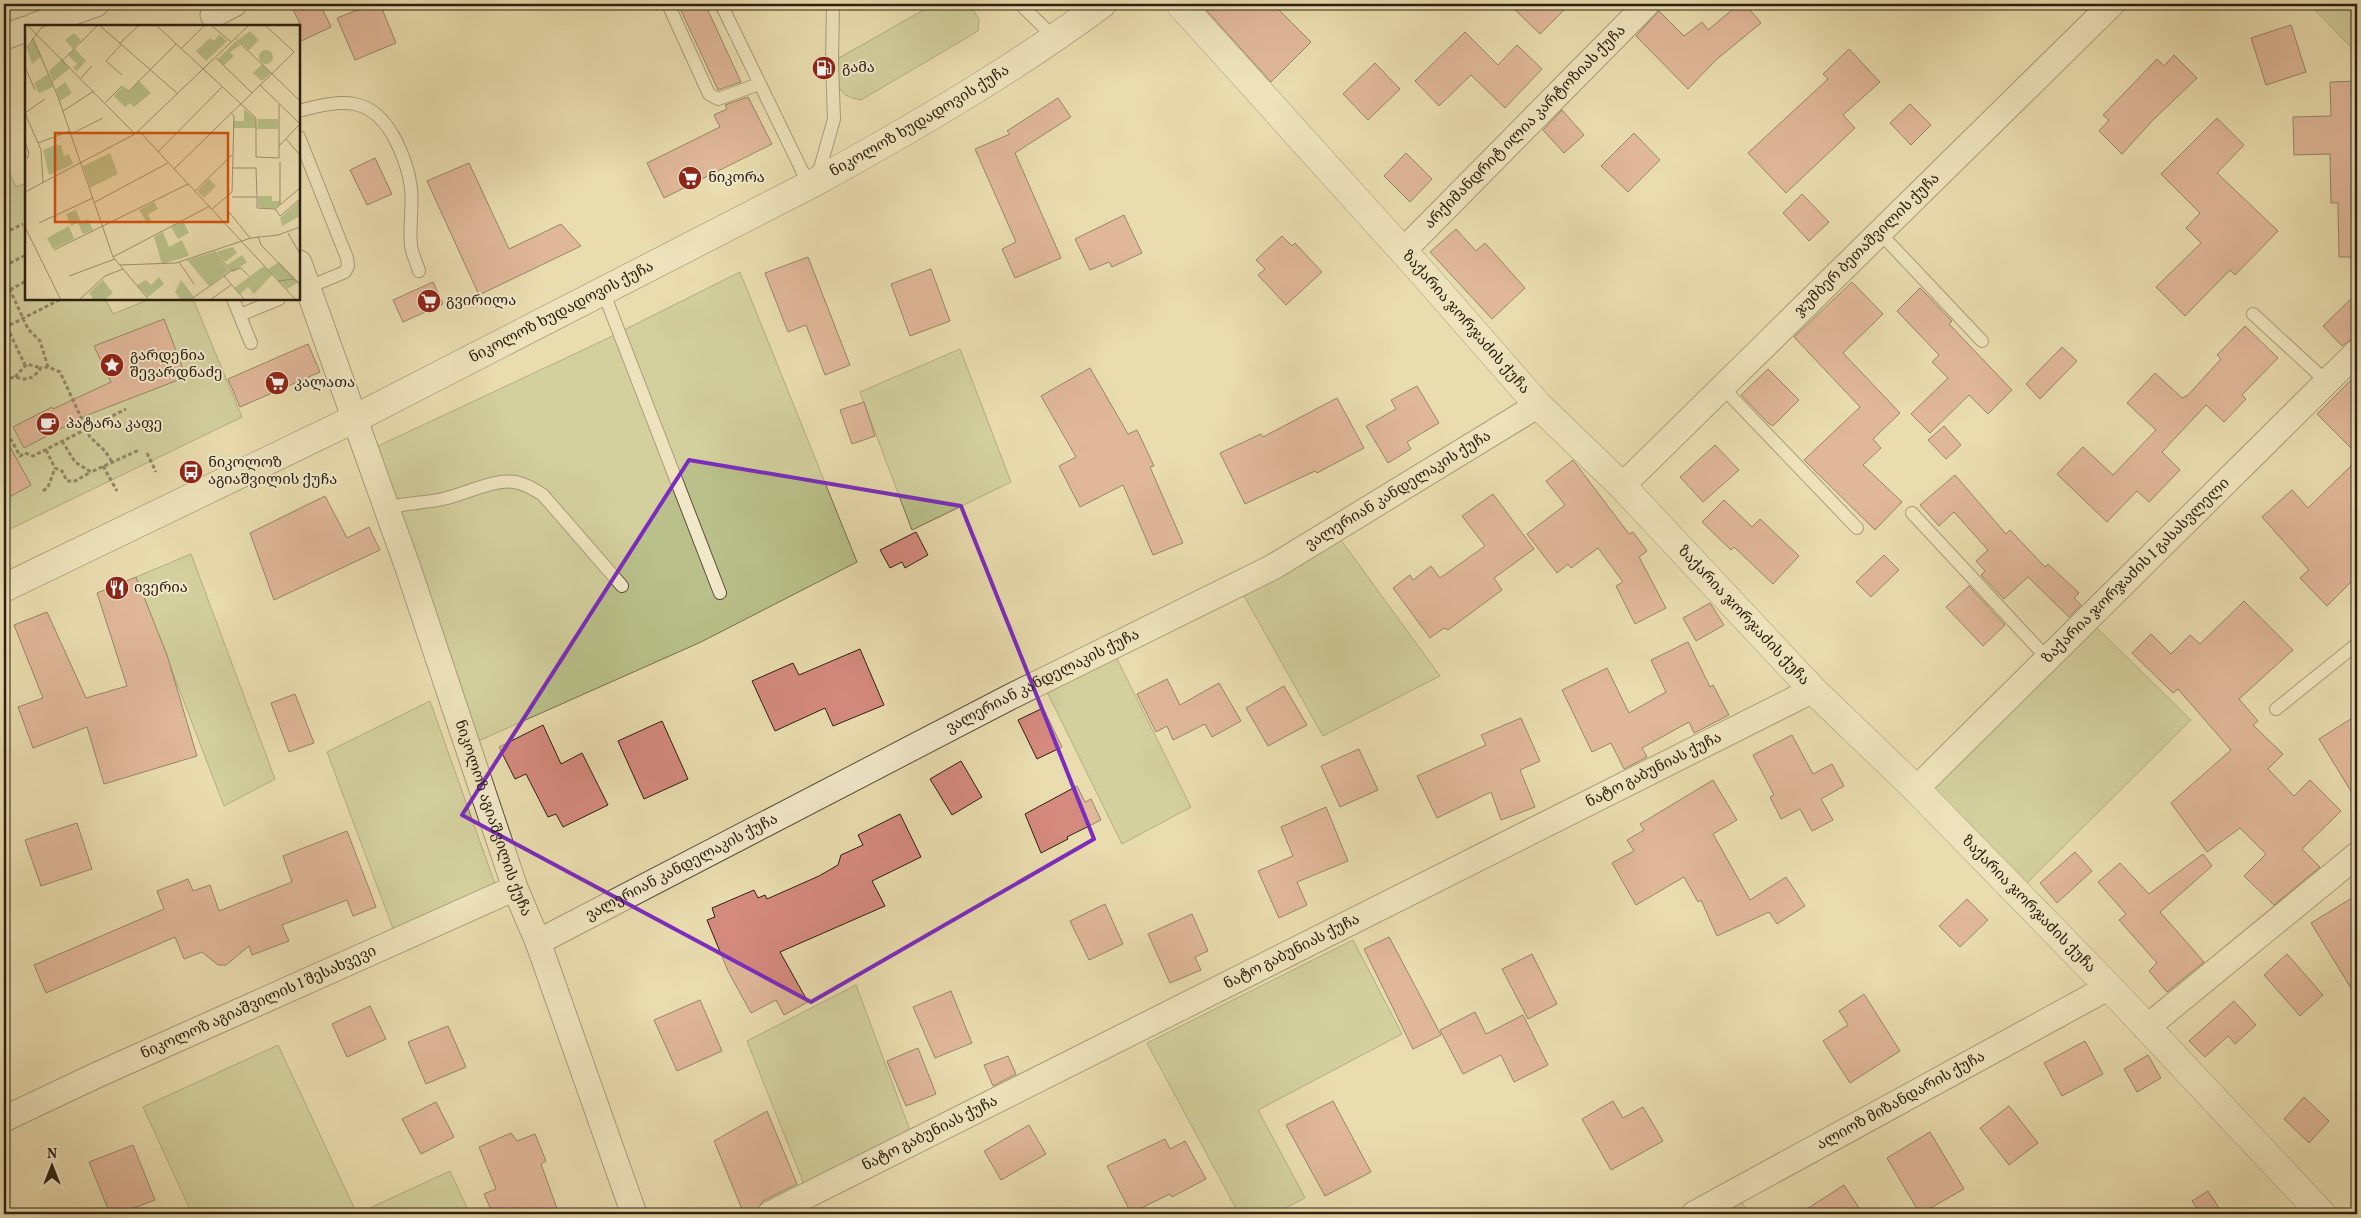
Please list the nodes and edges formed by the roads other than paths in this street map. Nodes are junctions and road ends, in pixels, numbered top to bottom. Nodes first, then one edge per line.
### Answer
1 (96, 4) edge
2 (668, 4) edge
3 (721, 4) edge
4 (833, 4) edge
5 (1020, 4) edge
6 (1180, 4) edge
7 (1647, 4) edge
8 (2112, 4) edge
9 (1092, 7) edge
10 (37, 25) edge
11 (25, 29) edge
12 (4, 37) edge
13 (1054, 38) junction
14 (759, 84) junction
15 (300, 111) edge
16 (300, 140) edge
17 (813, 183) junction
18 (1879, 232) junction
19 (1403, 251) junction
20 (300, 270) edge
21 (419, 271) dead end
22 (303, 289) edge
23 (603, 291) junction
24 (233, 300) edge
25 (277, 300) edge
26 (2252, 314) dead end
27 (240, 315) junction
28 (1982, 341) dead end
29 (251, 343) dead end
30 (2357, 352) edge
31 (2327, 382) junction
32 (1722, 387) junction
33 (1538, 405) junction
34 (354, 419) junction
35 (1622, 486) junction
36 (386, 508) junction
37 (1912, 513) dead end
38 (1857, 528) dead end
39 (622, 586) dead end
40 (4, 588) edge
41 (720, 593) dead end
42 (2357, 644) edge
43 (2048, 659) junction
44 (1813, 690) junction
45 (2276, 709) dead end
46 (1916, 790) junction
47 (2357, 855) edge
48 (515, 888) junction
49 (538, 942) junction
50 (2110, 987) junction
51 (2146, 1028) junction
52 (4, 1119) edge
53 (634, 1214) edge
54 (770, 1214) edge
55 (1694, 1214) edge
56 (2322, 1214) edge

1 - 10 street
2 - 14 lane
3 - 14 lane
4 - 17 lane
5 - 13 lane
6 - 19 street, ზაქარია ჯორჯაძის ქუჩა
7 - 19 street, არქიმანდრიტ ილია კარტოზიას ქუჩა
8 - 18 street, ჯუმბერ ბეთაშვილის ქუჩა
9 - 13 street, ნიკოლოზ ხუდადოვის ქუჩა
11 - 12 street
13 - 17 street, ნიკოლოზ ხუდადოვის ქუჩა
14 - 17 lane
15 - 21 lane
16 - 22 lane
17 - 23 street, ნიკოლოზ ხუდადოვის ქუჩა
18 - 28 lane
18 - 32 street, ჯუმბერ ბეთაშვილის ქუჩა
19 - 33 street, ზაქარია ჯორჯაძის ქუჩა
20 - 22 street, ნიკოლოზ აგიაშვილის ქუჩა
22 - 34 street, ნიკოლოზ აგიაშვილის ქუჩა
23 - 34 street, ნიკოლოზ ხუდადოვის ქუჩა
23 - 41 lane
24 - 27 lane
25 - 27 lane
26 - 31 lane
27 - 29 lane
30 - 31 street, ზაქარია ჯორჯაძის I გასასვლელი
31 - 43 street, ზაქარია ჯორჯაძის I გასასვლელი
32 - 35 street, ჯუმბერ ბეთაშვილის ქუჩა
32 - 38 lane
33 - 35 street, ზაქარია ჯორჯაძის ქუჩა
33 - 49 street, ვალერიან კანდელაკის ქუჩა
34 - 36 street, ნიკოლოზ აგიაშვილის ქუჩა
34 - 40 street, ნიკოლოზ ხუდადოვის ქუჩა
35 - 44 street, ზაქარია ჯორჯაძის ქუჩა
36 - 39 lane
36 - 48 street, ნიკოლოზ აგიაშვილის ქუჩა
37 - 43 lane
42 - 45 lane
43 - 46 street, ზაქარია ჯორჯაძის I გასასვლელი
44 - 46 street, ზაქარია ჯორჯაძის ქუჩა
44 - 54 street, ნატო გაბუნიას ქუჩა
46 - 50 street, ზაქარია ჯორჯაძის ქუჩა
47 - 51 street
48 - 49 street, ნიკოლოზ აგიაშვილის ქუჩა
48 - 52 street, ნიკოლოზ აგიაშვილის I შესახვევი
49 - 53 street, ნიკოლოზ აგიაშვილის ქუჩა
50 - 51 street, ზაქარია ჯორჯაძის ქუჩა
50 - 55 street, ალიოზ მიზანდარის ქუჩა
51 - 56 street, ზაქარია ჯორჯაძის ქუჩა

